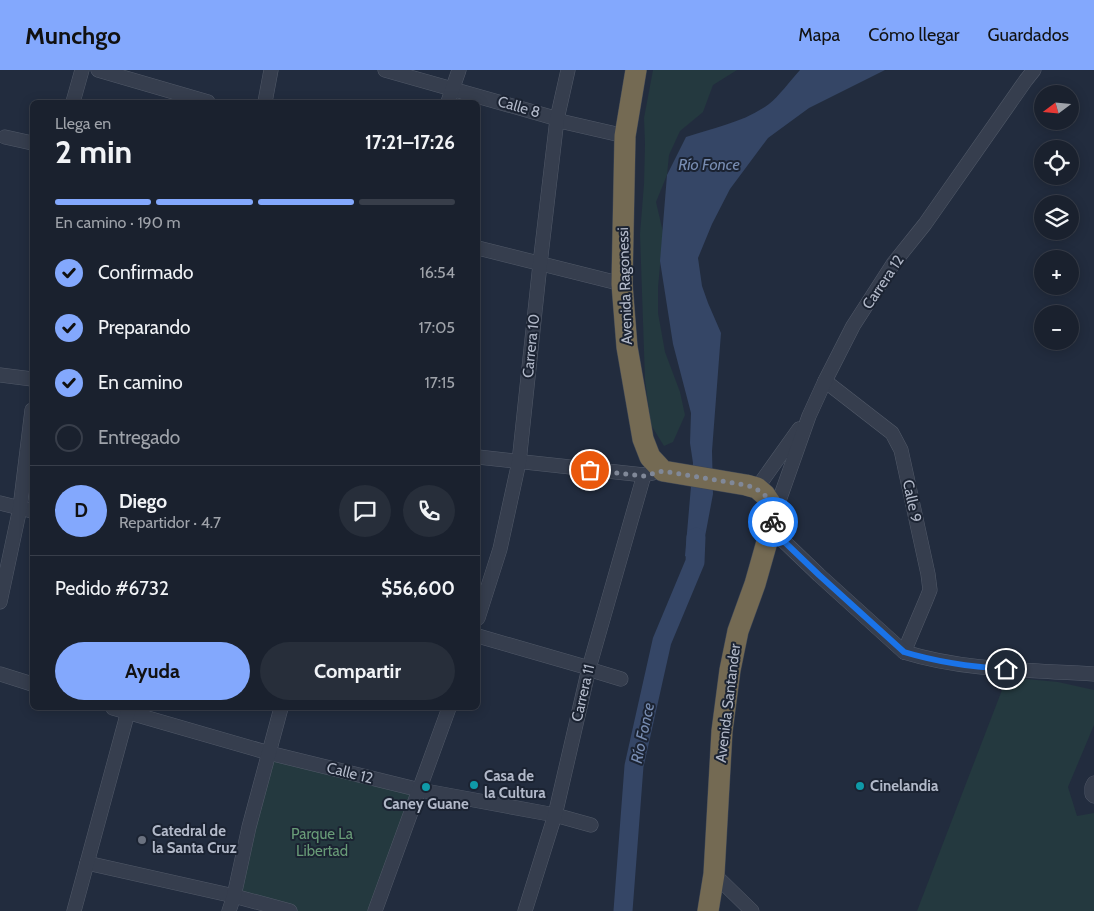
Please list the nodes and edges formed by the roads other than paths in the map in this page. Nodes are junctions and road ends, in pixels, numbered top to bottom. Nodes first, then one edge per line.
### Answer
1 (82, 70) edge
2 (98, 70) edge
3 (270, 70) edge
4 (385, 70) edge
5 (459, 70) edge
6 (568, 70) edge
7 (636, 70) edge
8 (1034, 70) edge
9 (453, 88) junction
10 (74, 100) edge
11 (201, 100) edge
12 (265, 100) edge
13 (449, 100) edge
14 (557, 119) junction
15 (625, 136) junction
16 (5, 137) dead end
17 (30, 143) edge
18 (480, 249) edge
19 (540, 264) junction
20 (622, 284) junction
21 (0, 374) edge
22 (30, 379) edge
23 (825, 380) junction
24 (809, 416) junction
25 (30, 443) edge
26 (480, 457) edge
27 (518, 462) junction
28 (661, 473) junction
29 (751, 486) junction
30 (0, 503) edge
31 (26, 510) edge
32 (773, 523) junction
33 (0, 602) edge
34 (480, 612) edge
35 (480, 637) edge
36 (904, 652) junction
37 (588, 669) junction
38 (0, 674) edge
39 (1094, 674) edge
40 (621, 680) dead end
41 (30, 683) edge
42 (128, 710) edge
43 (281, 710) edge
44 (448, 710) edge
45 (270, 753) junction
46 (420, 790) junction
47 (555, 815) junction
48 (591, 825) dead end
49 (87, 864) junction
50 (714, 874) junction
51 (234, 896) junction
52 (744, 908) edge
53 (74, 911) edge
54 (229, 911) edge
55 (290, 911) edge
56 (375, 911) edge
57 (525, 911) edge
58 (708, 911) edge

1 - 10 street
2 - 11 street
3 - 12 street
4 - 9 street, Calle 8
5 - 9 street
6 - 14 street, Carrera 10
7 - 15 highway, Avenida Ragonessi
8 - 23 street, Carrera 12
9 - 13 street
9 - 14 street, Calle 8
14 - 15 street, Calle 8
14 - 19 street, Carrera 10
15 - 20 highway, Avenida Ragonessi
16 - 17 street
18 - 19 street
19 - 20 street
19 - 27 street, Carrera 10
20 - 28 highway, Avenida Ragonessi
21 - 22 street
23 - 24 street, Carrera 12
23 - 36 street, Calle 9
24 - 29 street
24 - 32 street, Carrera 12
25 - 31 street
26 - 27 street
27 - 28 street
27 - 34 street, Carrera 10
28 - 29 highway
28 - 37 street, Carrera 11
29 - 32 highway
30 - 31 street
31 - 33 street
32 - 36 street
32 - 50 highway, Avenida Santander
35 - 37 street
36 - 39 street
37 - 40 street
37 - 47 street, Carrera 11
38 - 41 street
42 - 45 street, Calle 12
42 - 49 street
43 - 45 street
44 - 46 street
45 - 46 street, Calle 12
45 - 51 street
46 - 47 street, Calle 12
46 - 56 street
47 - 48 street, Calle 12
47 - 57 street, Carrera 11
49 - 51 street
49 - 53 street
50 - 52 street
50 - 58 highway, Avenida Santander
51 - 54 street
51 - 55 street

